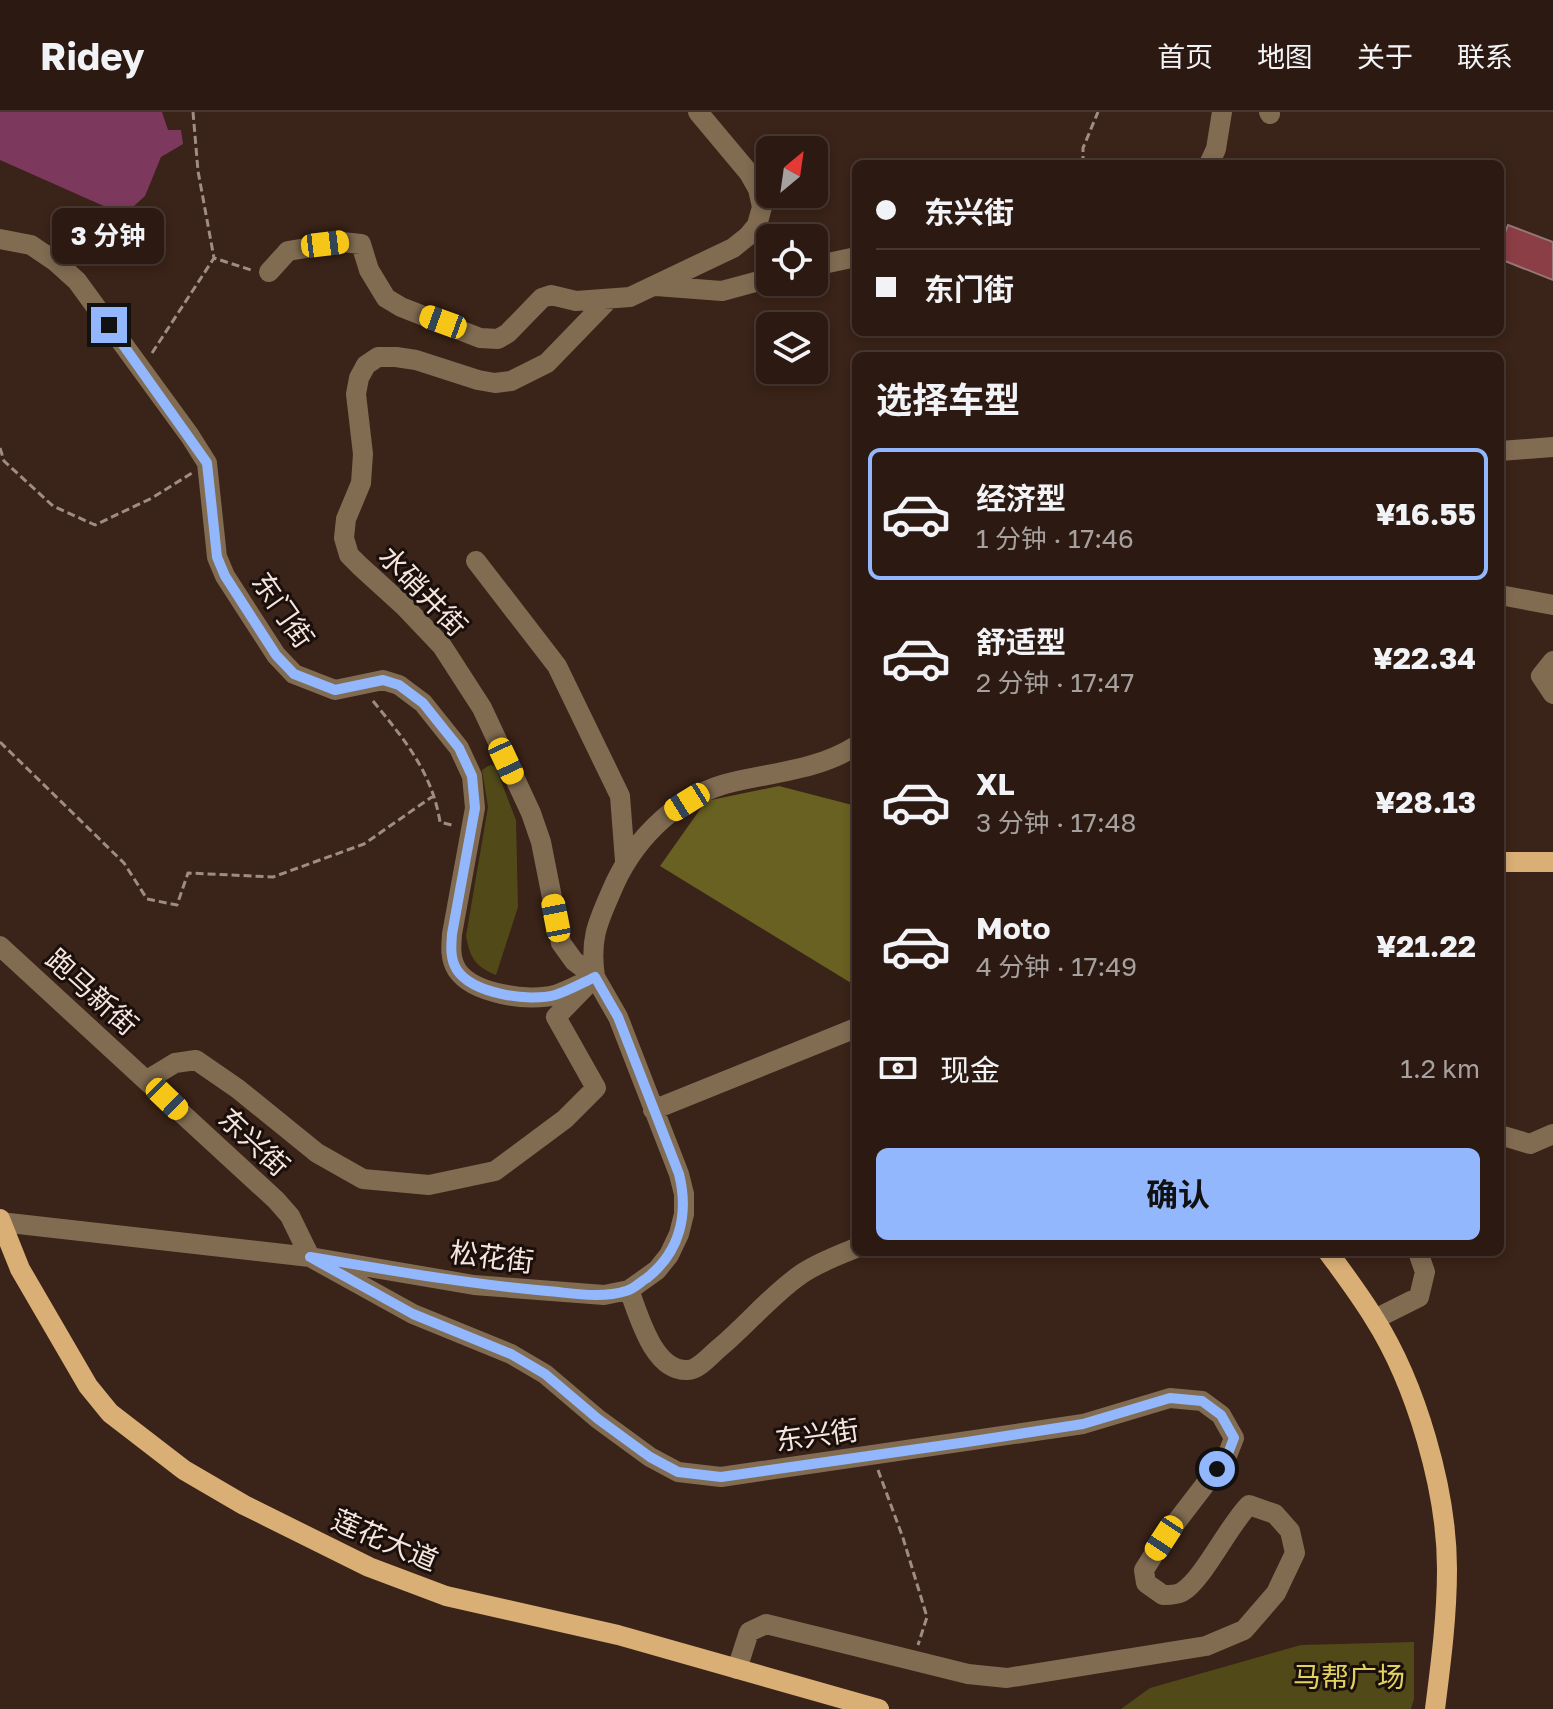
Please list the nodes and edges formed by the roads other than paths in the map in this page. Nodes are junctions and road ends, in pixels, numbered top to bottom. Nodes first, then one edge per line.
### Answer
1 (698, 112) edge
2 (1222, 112) edge
3 (1211, 160) edge
4 (0, 239) edge
5 (852, 258) edge
6 (828, 263) edge
7 (269, 272) road end
8 (756, 282) edge
9 (656, 286) junction
10 (608, 300) junction
11 (1553, 447) edge
12 (1504, 451) edge
13 (476, 561) dead end
14 (1504, 596) edge
15 (1553, 605) edge
16 (1553, 661) edge
17 (1553, 694) edge
18 (852, 749) edge
19 (625, 861) junction
20 (1504, 862) edge
21 (1553, 862) edge
22 (0, 946) edge
23 (595, 977) junction
24 (852, 1030) edge
25 (147, 1080) junction
26 (653, 1110) junction
27 (1553, 1134) edge
28 (1504, 1136) edge
29 (1, 1221) edge
30 (852, 1250) edge
31 (1331, 1256) edge
32 (1419, 1256) edge
33 (310, 1257) junction
34 (629, 1290) junction
35 (1375, 1319) junction
36 (737, 1669) junction
37 (879, 1709) edge
38 (1435, 1709) edge

1 - 9 street
2 - 3 street
4 - 23 street, 东门街
5 - 6 street
7 - 10 street
8 - 9 street
9 - 10 street
10 - 23 street, 水硝井街
11 - 12 street
13 - 19 street
14 - 15 street
16 - 17 street
18 - 19 street
19 - 23 street
20 - 21 main road
22 - 25 street, 跑马新街
23 - 25 street, 东兴街
23 - 26 street
24 - 26 street
25 - 33 street, 东兴街
26 - 34 street
27 - 28 street
29 - 33 street, 松花街
29 - 36 main road, 莲花大道
30 - 34 street
31 - 35 main road
32 - 35 street
33 - 34 street, 松花街
33 - 36 street, 东兴街
35 - 38 main road
36 - 37 main road, 莲花大道

